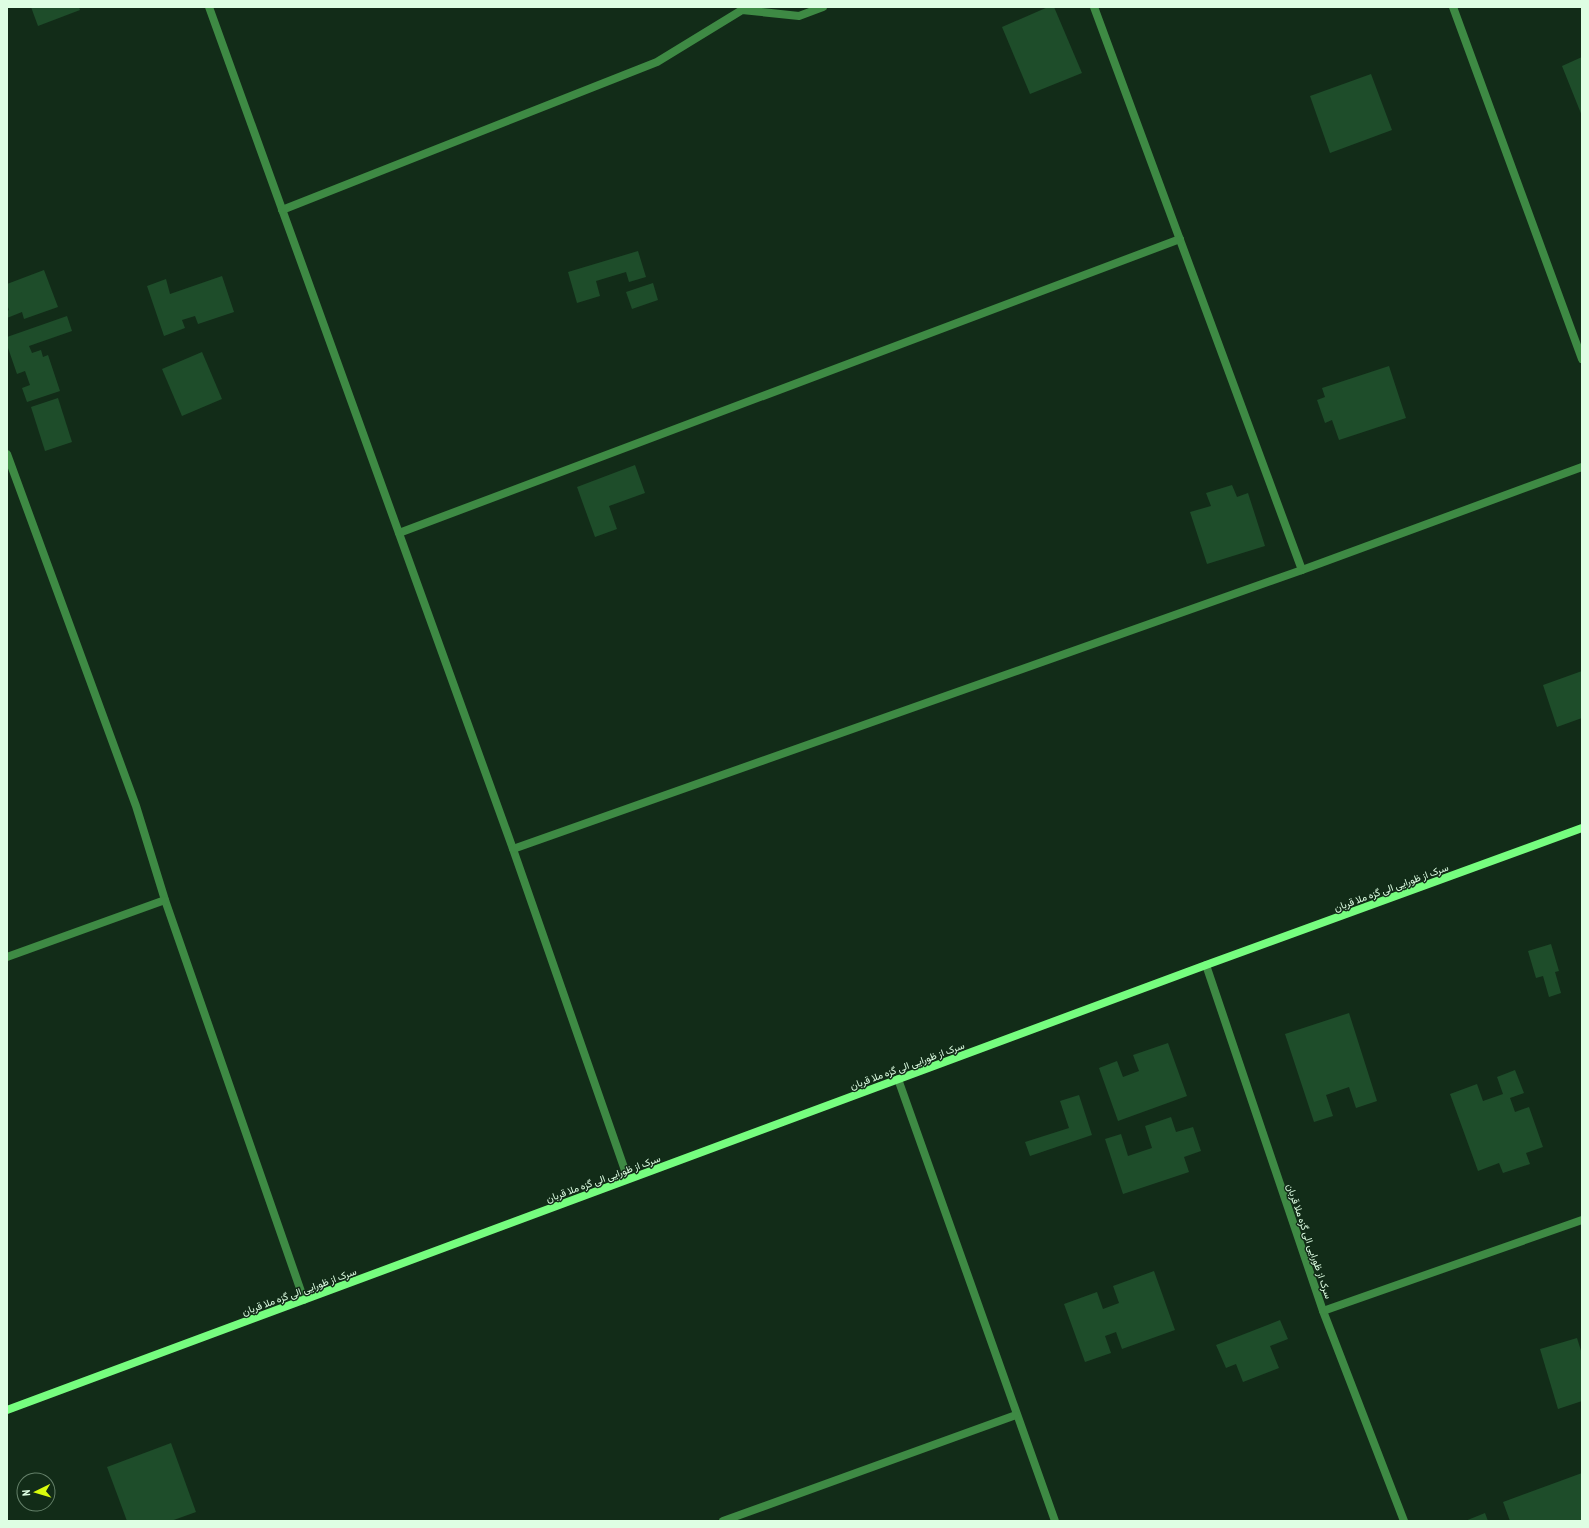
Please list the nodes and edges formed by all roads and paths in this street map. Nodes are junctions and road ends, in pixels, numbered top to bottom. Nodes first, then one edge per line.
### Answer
1 (210, 7) edge
2 (796, 7) edge
3 (823, 7) edge
4 (1094, 7) edge
5 (1453, 7) edge
6 (799, 16) junction
7 (282, 210) junction
8 (1180, 239) junction
9 (1582, 359) edge
10 (7, 454) edge
11 (1582, 467) edge
12 (399, 533) junction
13 (1302, 570) junction
14 (1582, 828) edge
15 (513, 849) junction
16 (165, 900) junction
17 (7, 957) edge
18 (1206, 965) junction
19 (898, 1079) junction
20 (628, 1179) junction
21 (1582, 1220) edge
22 (304, 1300) junction
23 (1323, 1311) junction
24 (7, 1410) edge
25 (1016, 1415) junction
26 (723, 1521) edge
27 (1055, 1521) edge
28 (1404, 1521) edge

1 - 7 street
2 - 6 street
3 - 6 street
4 - 8 street
5 - 9 street
6 - 7 street
7 - 12 street
8 - 12 street
8 - 13 street
10 - 16 street
11 - 13 street
12 - 15 street
13 - 15 street
14 - 18 street, سرک از ظورایی الی گزه ملا قربان
15 - 20 street
16 - 17 street
16 - 22 street
18 - 19 street, سرک از ظورایی الی گزه ملا قربان
18 - 23 street, سرک از ظورایی الی گزه ملا قربان
19 - 20 street, سرک از ظورایی الی گزه ملا قربان
19 - 25 street
20 - 22 street, سرک از ظورایی الی گزه ملا قربان
21 - 23 street
22 - 24 street, سرک از ظورایی الی گزه ملا قربان
23 - 28 street, سرک از ظورایی الی گزه ملا قربان
25 - 26 street
25 - 27 street

